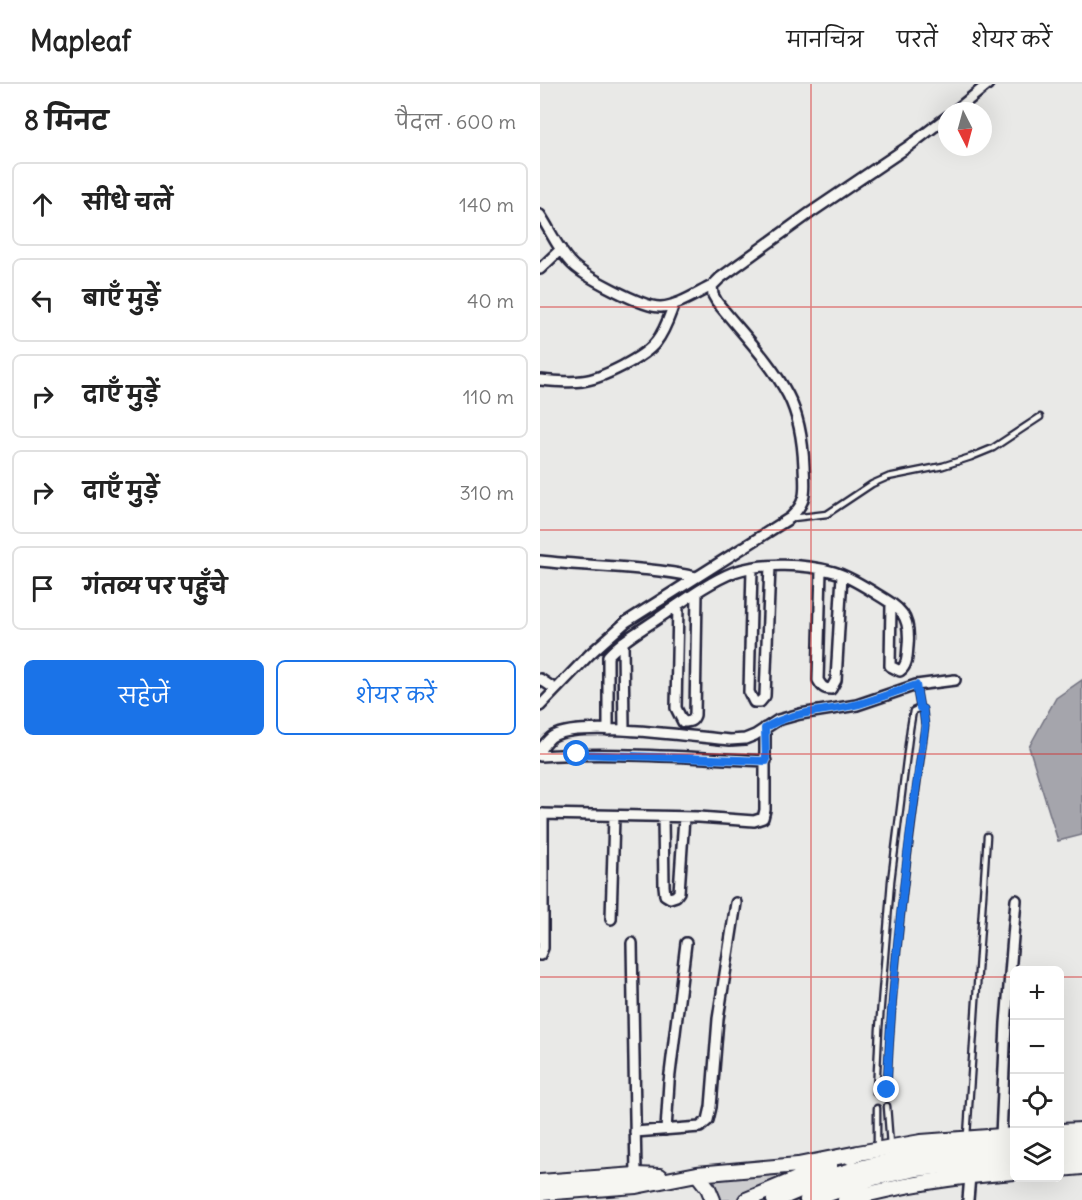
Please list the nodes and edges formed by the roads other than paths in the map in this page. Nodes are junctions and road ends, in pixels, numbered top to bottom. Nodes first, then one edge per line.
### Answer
1 (988, 84) edge
2 (966, 102) edge
3 (938, 124) edge
4 (540, 215) edge
5 (561, 249) junction
6 (540, 269) edge
7 (712, 286) junction
8 (674, 304) junction
9 (540, 380) edge
10 (1040, 417) dead end
11 (790, 518) junction
12 (540, 561) edge
13 (770, 566) junction
14 (752, 568) junction
15 (821, 570) junction
16 (842, 575) junction
17 (696, 577) junction
18 (697, 593) junction
19 (891, 603) junction
20 (678, 605) junction
21 (623, 642) junction
22 (540, 679) edge
23 (956, 680) dead end
24 (916, 685) junction
25 (555, 689) junction
26 (540, 706) edge
27 (920, 708) junction
28 (765, 728) junction
29 (608, 730) junction
30 (624, 730) junction
31 (540, 750) edge
32 (540, 756) edge
33 (766, 761) junction
34 (542, 814) edge
35 (614, 816) junction
36 (663, 817) junction
37 (684, 817) junction
38 (987, 836) dead end
39 (1016, 900) dead end
40 (736, 903) dead end
41 (610, 919) dead end
42 (632, 943) dead end
43 (687, 943) dead end
44 (540, 955) edge
45 (887, 1090) dead end
46 (876, 1093) dead end
47 (887, 1106) dead end
48 (877, 1108) dead end
49 (666, 1130) junction
50 (1082, 1130) edge
51 (1064, 1131) edge
52 (634, 1132) junction
53 (967, 1138) junction
54 (1010, 1139) edge
55 (1082, 1141) edge
56 (1064, 1143) edge
57 (883, 1149) junction
58 (858, 1153) junction
59 (1082, 1153) edge
60 (1064, 1155) edge
61 (1010, 1158) edge
62 (1082, 1167) edge
63 (1064, 1168) edge
64 (1010, 1172) edge
65 (697, 1174) junction
66 (636, 1175) junction
67 (970, 1176) junction
68 (680, 1177) junction
69 (540, 1182) edge
70 (540, 1193) edge
71 (713, 1200) edge
72 (746, 1200) edge
73 (775, 1200) edge
74 (808, 1200) edge
75 (845, 1200) edge
76 (968, 1200) edge

1 - 2 street
3 - 7 street
4 - 5 street
5 - 6 street
5 - 8 street
7 - 8 street
7 - 11 street
8 - 9 street
10 - 11 lane
11 - 17 street
12 - 17 street
13 - 14 street
13 - 14 street
13 - 15 street
14 - 18 street
15 - 16 street
15 - 16 street
16 - 19 street
17 - 25 street
18 - 20 street
18 - 20 street
19 - 19 street
20 - 21 street
21 - 29 street
21 - 30 street
22 - 25 street
23 - 24 street
24 - 27 lane
24 - 28 street
25 - 26 street
27 - 45 lane
27 - 46 lane
28 - 30 street
28 - 33 street
29 - 30 street
29 - 31 street
32 - 33 street
33 - 37 street
34 - 35 street
34 - 44 street
35 - 36 street
35 - 41 street
36 - 37 street
36 - 37 street
38 - 53 lane
39 - 54 street
40 - 49 street
42 - 52 street
43 - 49 street
47 - 57 lane
48 - 57 lane
49 - 52 street
50 - 51 street
52 - 66 street
53 - 54 street
53 - 57 street
54 - 73 highway
55 - 56 highway
57 - 58 street
58 - 65 street
58 - 72 street
59 - 60 highway
61 - 74 highway
62 - 63 street
64 - 67 street
65 - 68 street
65 - 71 street
66 - 68 street
66 - 69 street
67 - 75 street
67 - 76 street
68 - 70 street

